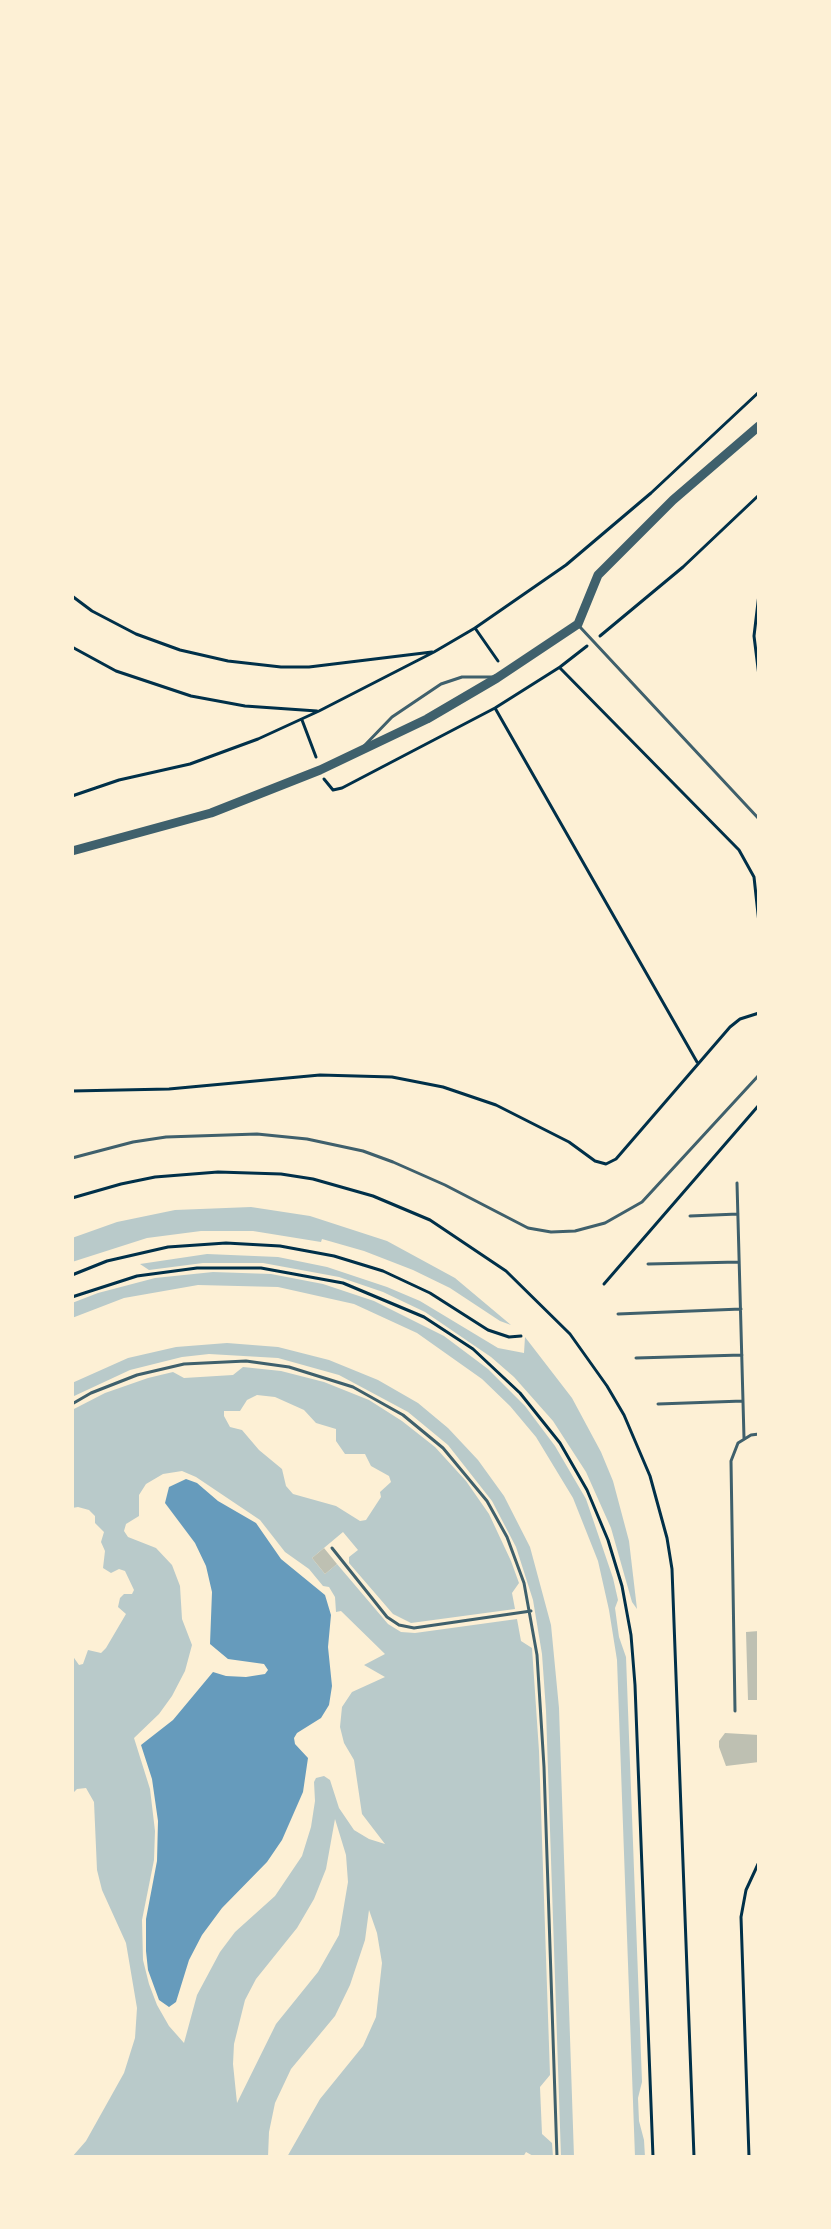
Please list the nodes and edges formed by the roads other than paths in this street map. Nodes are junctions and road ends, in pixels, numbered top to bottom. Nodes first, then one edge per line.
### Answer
1 (759, 426) edge
2 (578, 624) junction
3 (501, 675) junction
4 (358, 753) junction
5 (759, 819) edge
6 (72, 851) edge
7 (759, 1075) edge
8 (72, 1158) edge
9 (737, 1183) dead end
10 (738, 1214) junction
11 (690, 1216) dead end
12 (739, 1262) junction
13 (648, 1264) dead end
14 (741, 1309) junction
15 (618, 1314) dead end
16 (742, 1355) junction
17 (636, 1358) dead end
18 (743, 1401) junction
19 (72, 1404) edge
20 (658, 1404) dead end
21 (759, 1434) edge
22 (744, 1438) junction
23 (332, 1548) dead end
24 (531, 1611) junction
25 (735, 1711) dead end
26 (557, 2157) edge

1 - 2 street
2 - 3 street
2 - 5 lane
3 - 4 street
3 - 4 lane
4 - 6 street
7 - 8 lane
9 - 10 lane
10 - 11 lane
10 - 12 lane
12 - 13 lane
12 - 14 lane
14 - 15 lane
14 - 16 lane
16 - 17 lane
16 - 18 lane
18 - 20 lane
18 - 22 lane
19 - 24 lane
21 - 22 lane
22 - 25 lane
23 - 24 lane
24 - 26 lane

